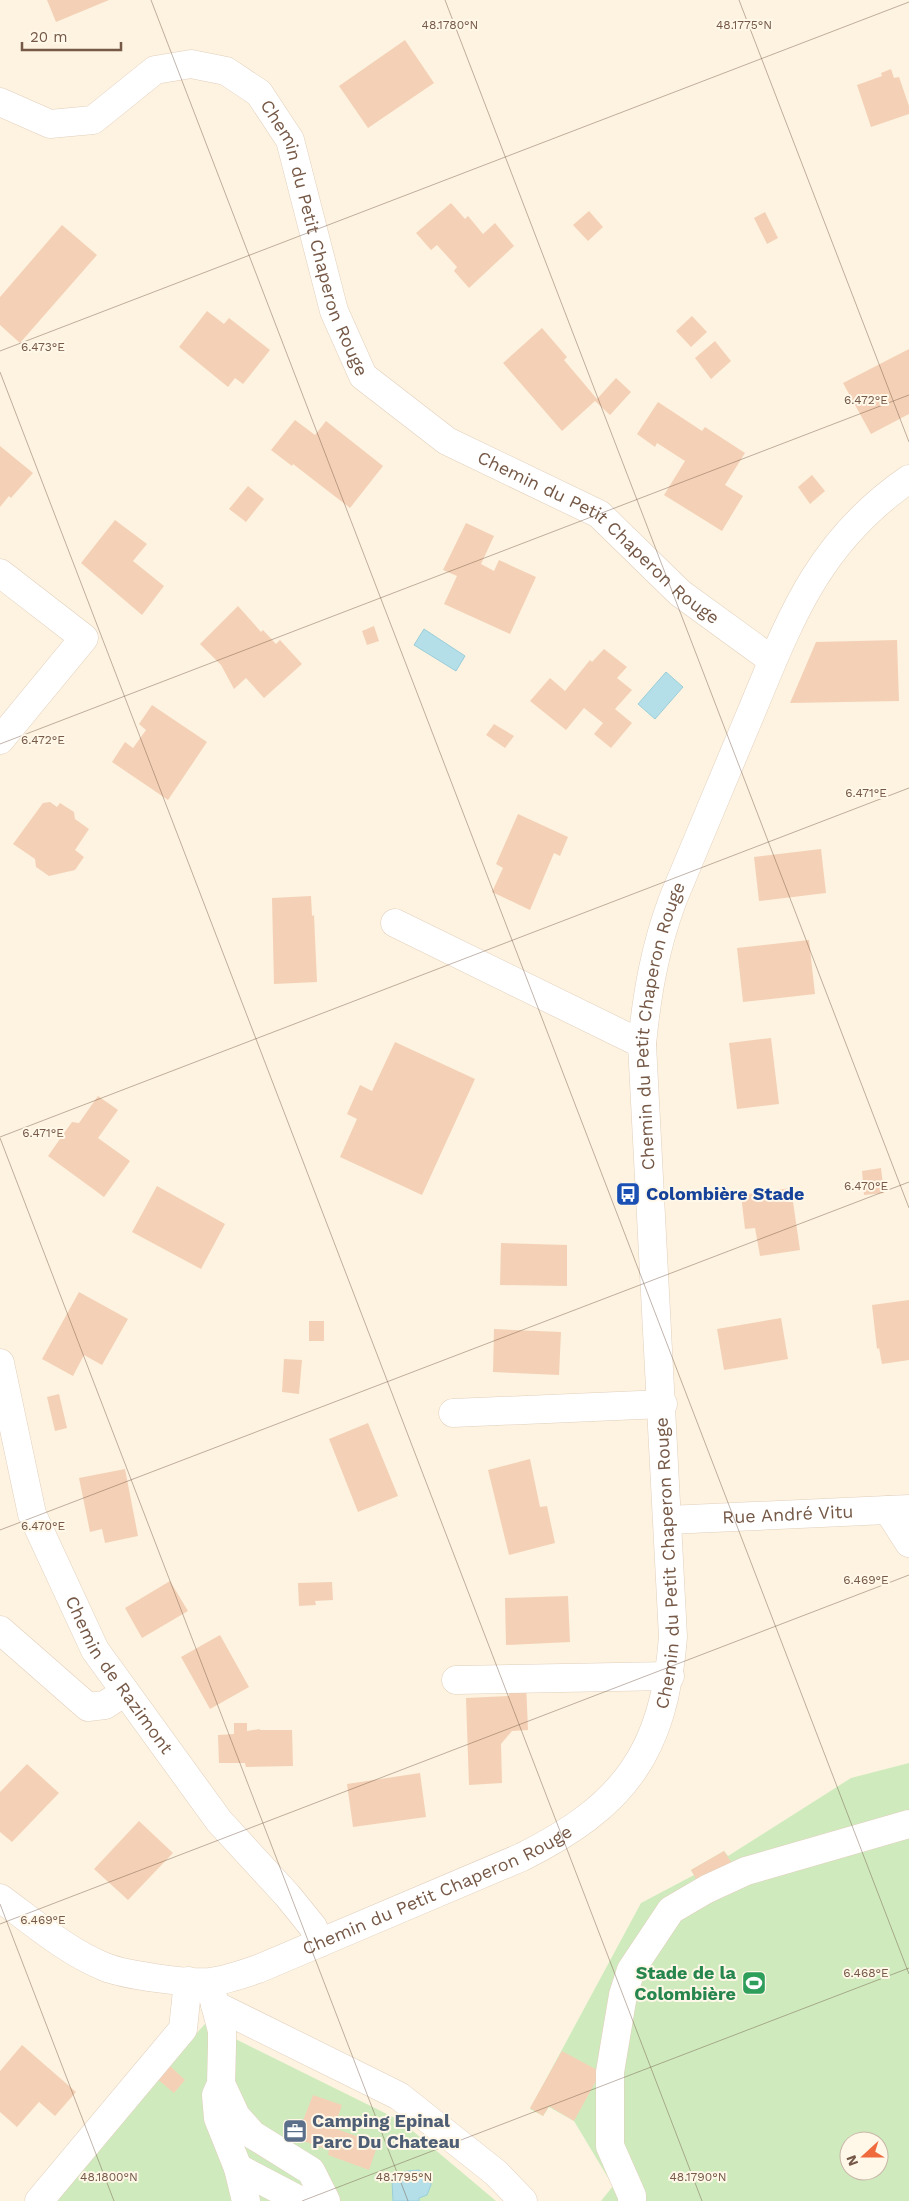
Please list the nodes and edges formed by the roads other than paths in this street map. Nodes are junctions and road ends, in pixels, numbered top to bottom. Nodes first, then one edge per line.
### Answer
1 (0, 102) edge
2 (909, 479) edge
3 (0, 573) edge
4 (772, 660) junction
5 (0, 740) edge
6 (395, 923) dead end
7 (642, 1044) junction
8 (0, 1363) edge
9 (663, 1404) junction
10 (453, 1413) dead end
11 (898, 1509) edge
12 (668, 1520) junction
13 (909, 1544) edge
14 (0, 1630) edge
15 (670, 1676) junction
16 (456, 1680) dead end
17 (125, 1692) junction
18 (909, 1824) edge
19 (0, 1898) edge
20 (320, 1943) junction
21 (204, 1989) junction
22 (221, 2084) junction
23 (238, 2168) junction
24 (496, 2173) junction
25 (39, 2201) edge
26 (246, 2201) edge
27 (301, 2201) edge
28 (326, 2201) edge
29 (498, 2201) edge
30 (523, 2201) edge
31 (632, 2201) edge

1 - 4 street, Chemin du Petit Chaperon Rouge
2 - 4 street, Chemin du Petit Chaperon Rouge
3 - 5 street
4 - 7 street, Chemin du Petit Chaperon Rouge
6 - 7 street
7 - 9 street, Chemin du Petit Chaperon Rouge
8 - 17 street, Chemin de Razimont
9 - 10 street
9 - 12 street, Chemin du Petit Chaperon Rouge
11 - 12 street, Rue André Vitu
11 - 13 street
12 - 15 street, Chemin du Petit Chaperon Rouge
14 - 17 street
15 - 16 street
15 - 20 street, Chemin du Petit Chaperon Rouge
17 - 20 street, Chemin de Razimont
18 - 31 street
19 - 21 street, Chemin du Petit Chaperon Rouge
20 - 21 street, Chemin du Petit Chaperon Rouge
21 - 22 street
21 - 24 street
21 - 25 street
22 - 23 street
22 - 28 street
23 - 26 street
23 - 27 street
24 - 29 street
24 - 30 street

